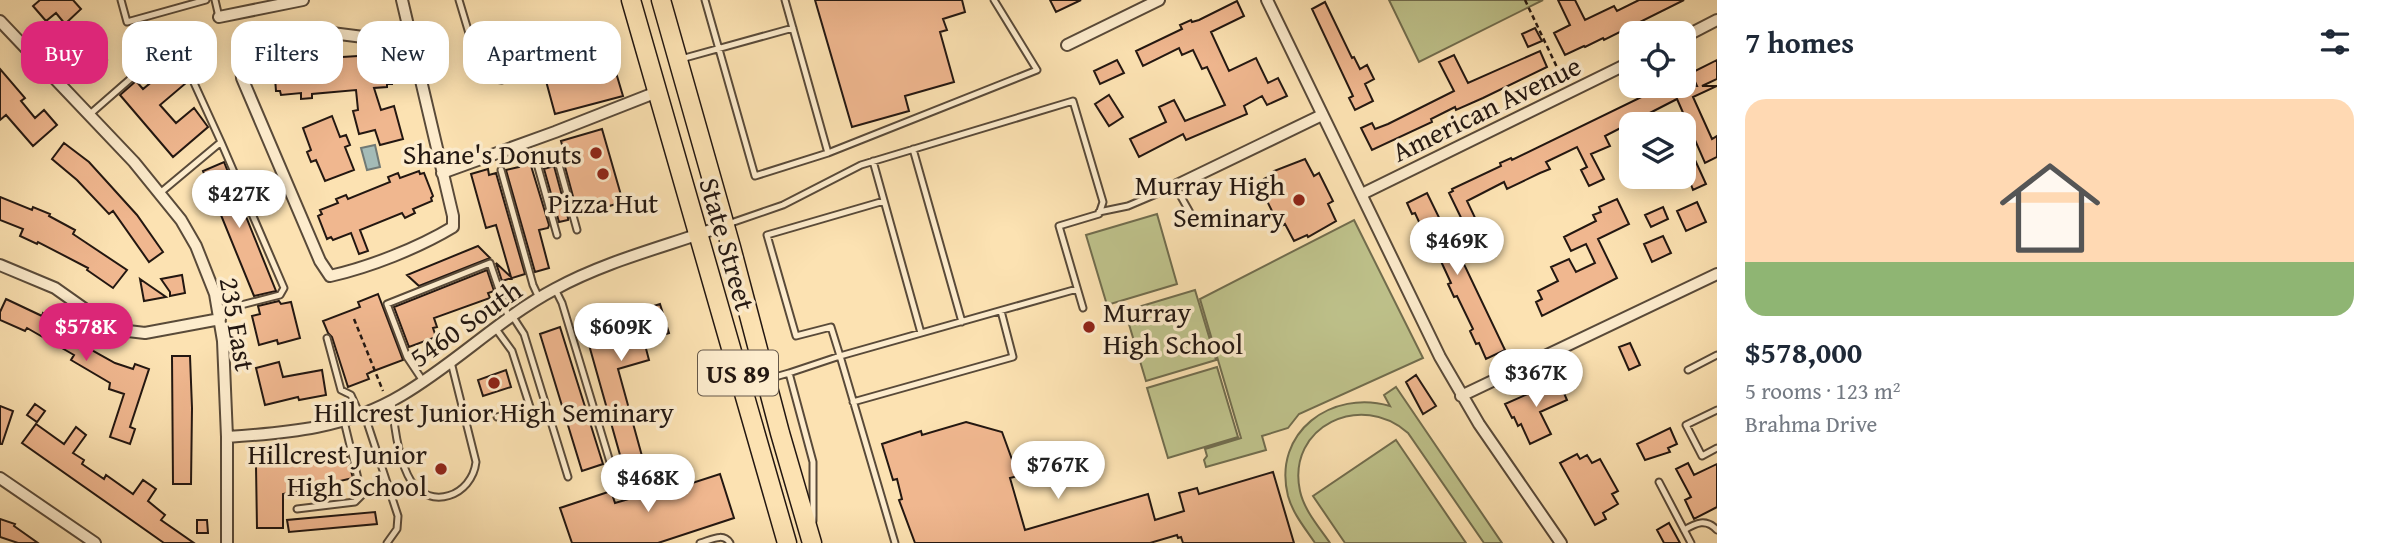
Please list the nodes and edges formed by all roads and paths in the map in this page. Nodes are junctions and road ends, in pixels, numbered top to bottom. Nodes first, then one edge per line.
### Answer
1 (121, 0) edge
2 (206, 0) edge
3 (215, 0) edge
4 (303, 0) edge
5 (402, 0) edge
6 (459, 0) edge
7 (631, 0) edge
8 (661, 0) edge
9 (705, 0) edge
10 (785, 0) edge
11 (994, 0) edge
12 (1159, 0) edge
13 (1267, 0) edge
14 (1525, 0) edge
15 (219, 17) joint
16 (1717, 20) edge
17 (0, 21) edge
18 (406, 21) edge
19 (465, 21) edge
20 (793, 28) junction
21 (1696, 31) edge
22 (357, 36) edge
23 (1067, 45) dead end
24 (720, 48) junction
25 (678, 60) junction
26 (1619, 68) edge
27 (421, 84) edge
28 (657, 92) junction
29 (1569, 92) junction
30 (1322, 115) junction
31 (89, 116) junction
32 (221, 142) junction
33 (913, 149) junction
34 (828, 153) junction
35 (873, 161) junction
36 (501, 170) dead end
37 (442, 173) junction
38 (1175, 186) junction
39 (160, 193) junction
40 (1362, 194) junction
41 (884, 201) junction
42 (1099, 212) junction
43 (725, 225) junction
44 (1197, 225) dead end
45 (578, 230) dead end
46 (557, 234) dead end
47 (698, 235) junction
48 (0, 265) edge
49 (1717, 274) edge
50 (555, 289) junction
51 (1077, 289) junction
52 (539, 298) junction
53 (1083, 308) dead end
54 (1001, 311) junction
55 (219, 315) junction
56 (511, 318) junction
57 (354, 319) dead end
58 (962, 321) junction
59 (496, 329) junction
60 (921, 333) junction
61 (327, 338) dead end
62 (1717, 355) edge
63 (840, 356) junction
64 (451, 361) junction
65 (1688, 370) dead end
66 (789, 373) junction
67 (765, 380) junction
68 (423, 381) junction
69 (383, 391) dead end
70 (1461, 396) junction
71 (392, 401) junction
72 (853, 402) junction
73 (1717, 410) edge
74 (362, 414) junction
75 (497, 417) dead end
76 (344, 421) junction
77 (227, 437) junction
78 (1717, 448) edge
79 (610, 462) dead end
80 (568, 477) dead end
81 (0, 478) edge
82 (1659, 482) dead end
83 (296, 509) dead end
84 (1684, 530) junction
85 (1717, 530) edge
86 (95, 543) edge
87 (227, 543) edge
88 (387, 543) edge
89 (700, 543) edge
90 (730, 543) edge
91 (787, 543) edge
92 (813, 543) edge
93 (895, 543) edge
94 (1561, 543) edge
95 (1691, 543) edge

1 - 2 lane
3 - 15 lane
4 - 15 street
5 - 18 street
6 - 19 lane
7 - 28 main road, State Street / US 89
8 - 25 main road, State Street / US 89
9 - 24 lane
10 - 20 lane
11 - 34 lane
12 - 23 street
13 - 30 street
14 - 29 path
16 - 21 street
17 - 31 street, 235 East
20 - 24 lane
20 - 34 lane
22 - 37 street
24 - 25 lane
24 - 34 lane
25 - 43 main road, State Street / US 89
26 - 29 street, American Avenue
27 - 37 street
28 - 37 street
28 - 47 main road, State Street / US 89
29 - 40 street, American Avenue
30 - 38 street
30 - 40 street
31 - 32 lane
31 - 39 street, 235 East
32 - 39 lane
32 - 55 lane
33 - 35 lane
33 - 42 lane
33 - 58 lane
35 - 41 lane
35 - 43 lane
36 - 52 lane
38 - 42 lane
38 - 44 lane
39 - 55 street, 235 East
40 - 70 street
41 - 60 lane
41 - 63 lane
42 - 51 lane
43 - 47 street, 5460 South
43 - 67 main road, State Street / US 89
45 - 46 lane
47 - 50 street, 5460 South
47 - 91 main road, State Street / US 89
48 - 55 street
49 - 70 street
50 - 52 street, 5460 South
50 - 79 lane
51 - 53 lane
51 - 54 lane
52 - 56 street, 5460 South
54 - 58 lane
54 - 72 lane
55 - 77 street, 235 East
56 - 59 street, 5460 South
56 - 68 lane
56 - 80 lane
57 - 69 path
58 - 60 lane
59 - 64 street, 5460 South
59 - 75 lane
60 - 63 lane
61 - 74 lane
62 - 65 lane
63 - 66 lane
63 - 72 lane
64 - 68 street, 5460 South
64 - 71 lane
66 - 67 lane
66 - 92 lane
67 - 92 main road, State Street / US 89
68 - 71 street, 5460 South
70 - 94 street
71 - 74 street, 5460 South
72 - 93 lane
73 - 78 lane
74 - 76 street, 5460 South
74 - 88 lane
76 - 77 street, 5460 South
76 - 83 lane
77 - 87 street, 235 East
81 - 86 street
82 - 84 lane
84 - 85 lane
84 - 95 lane
89 - 90 lane

